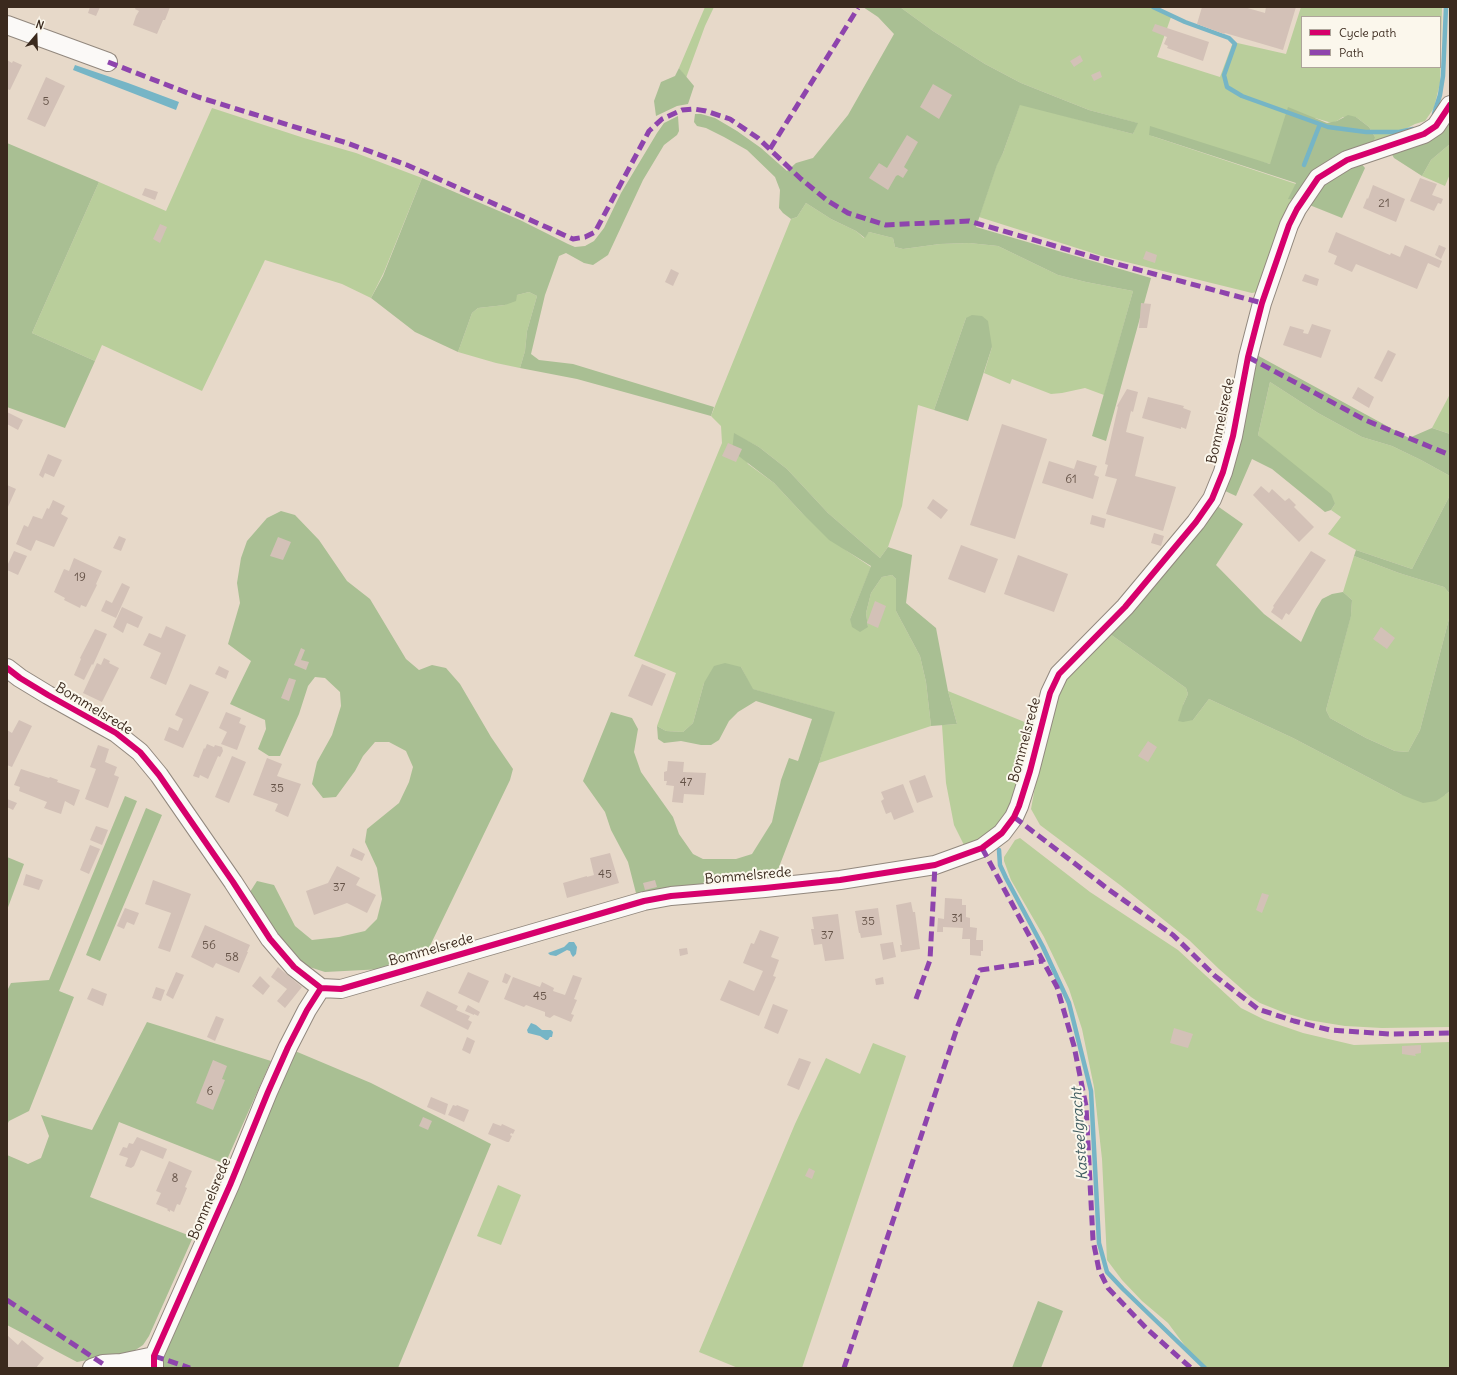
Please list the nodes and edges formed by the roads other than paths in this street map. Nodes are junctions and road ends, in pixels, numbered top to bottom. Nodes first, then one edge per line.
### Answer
1 (7, 25) edge
2 (108, 62) dead end
3 (1450, 104) edge
4 (7, 668) edge
5 (320, 988) junction
6 (154, 1362) edge
7 (92, 1368) edge

1 - 2 street
3 - 5 street, Bommelsrede
4 - 5 street, Bommelsrede
5 - 6 street, Bommelsrede
6 - 7 street

